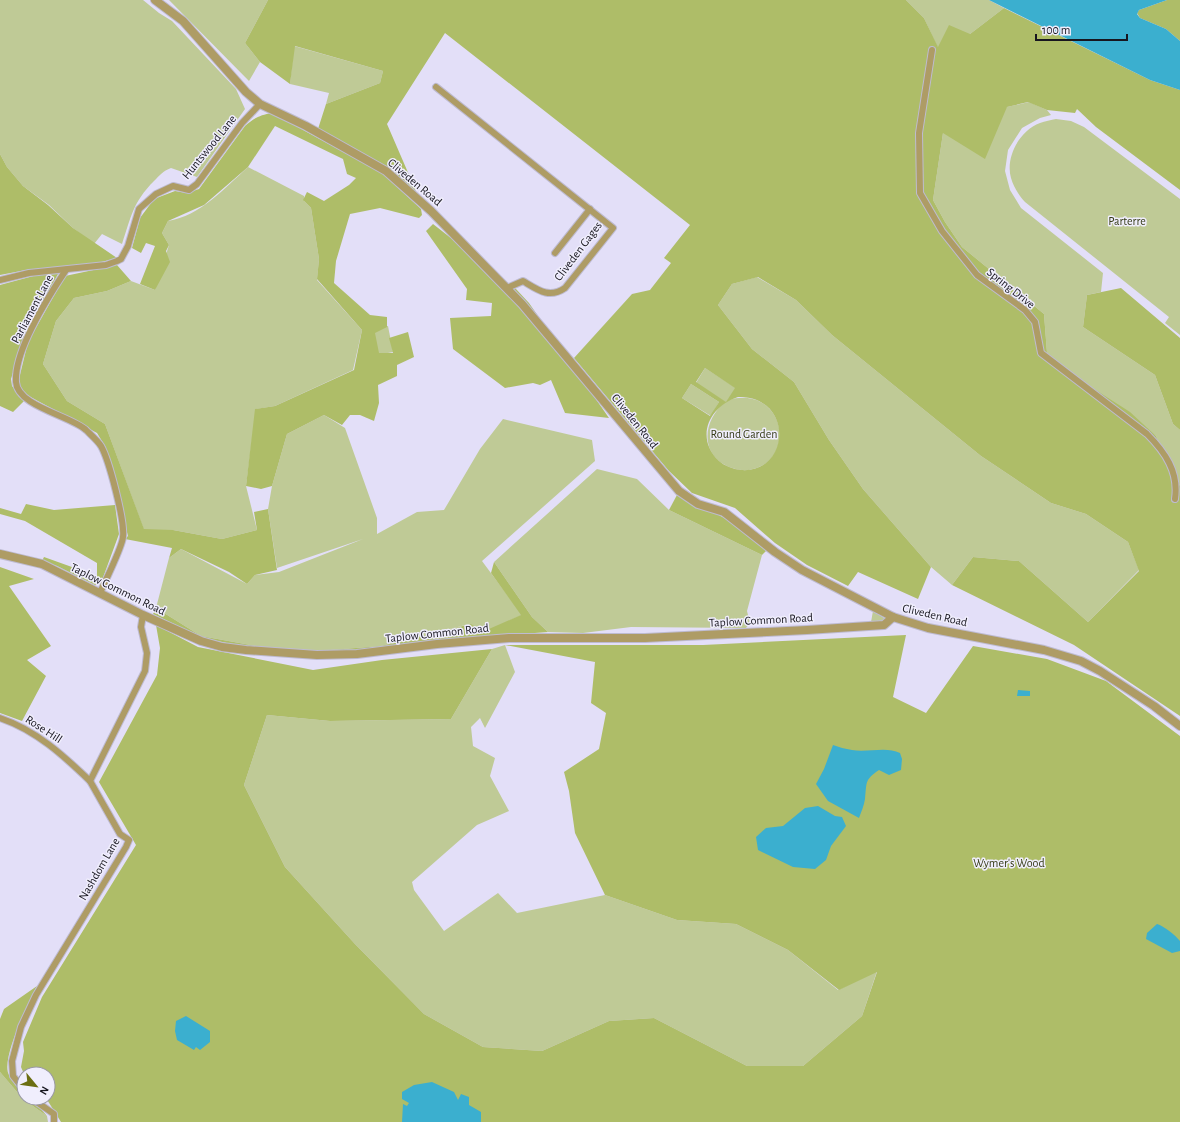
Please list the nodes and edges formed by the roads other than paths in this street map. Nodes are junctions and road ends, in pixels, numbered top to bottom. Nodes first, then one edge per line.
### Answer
1 (156, 0) edge
2 (932, 50) dead end
3 (436, 87) dead end
4 (260, 104) junction
5 (590, 209) junction
6 (555, 253) dead end
7 (66, 270) junction
8 (0, 280) edge
9 (507, 288) junction
10 (1175, 499) dead end
11 (0, 554) edge
12 (100, 593) junction
13 (143, 615) junction
14 (893, 617) junction
15 (0, 718) edge
16 (1180, 726) edge
17 (90, 782) junction
18 (16, 1080) edge
19 (42, 1106) edge
20 (54, 1122) edge

1 - 4 street, Cliveden Road
2 - 10 street, Spring Drive
3 - 5 street, Cliveden Gages
4 - 7 street, Huntswood Lane
4 - 9 street, Cliveden Road
5 - 6 street
5 - 9 street, Cliveden Gages
7 - 8 street, Huntswood Lane
7 - 12 street, Parliament Lane
9 - 14 street, Cliveden Road
11 - 12 street, Taplow Common Road
12 - 13 street, Taplow Common Road
13 - 14 street, Taplow Common Road
13 - 17 street
14 - 16 street, Cliveden Road
15 - 17 street, Rose Hill
17 - 18 street, Nashdom Lane
19 - 20 street

